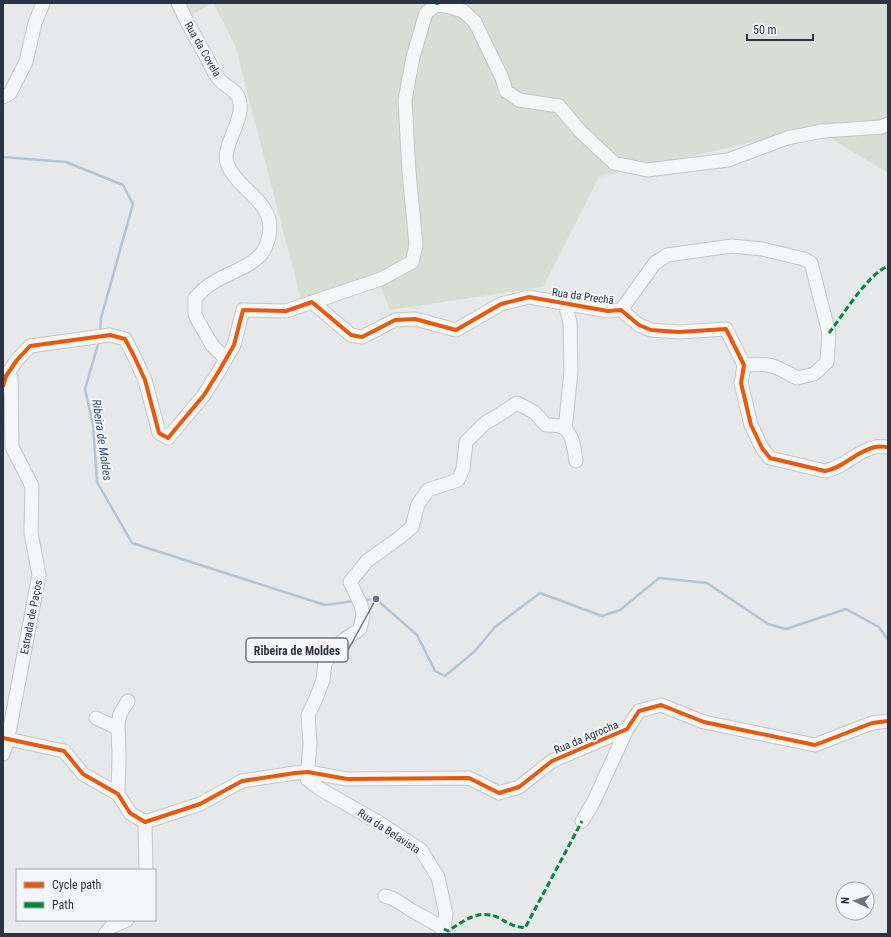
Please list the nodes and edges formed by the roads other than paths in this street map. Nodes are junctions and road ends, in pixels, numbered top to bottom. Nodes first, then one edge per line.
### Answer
1 (43, 3) edge
2 (178, 3) edge
3 (3, 97) edge
4 (888, 124) edge
5 (312, 302) junction
6 (565, 304) junction
7 (621, 310) junction
8 (226, 359) junction
9 (744, 365) junction
10 (4, 378) edge
11 (565, 429) junction
12 (888, 447) edge
13 (576, 461) dead end
14 (128, 701) dead end
15 (96, 718) dead end
16 (888, 721) edge
17 (117, 728) junction
18 (627, 729) junction
19 (5, 738) edge
20 (3, 754) edge
21 (308, 772) junction
22 (118, 794) junction
23 (582, 821) dead end
24 (145, 822) junction
25 (146, 869) edge
26 (386, 896) dead end
27 (125, 921) edge
28 (443, 932) edge
29 (105, 934) edge

1 - 3 street
2 - 8 street, Rua da Covela
4 - 5 street
5 - 6 street, Rua da Prechã
5 - 8 street, Estrada de Paços
6 - 7 street, Rua da Prechã
6 - 11 street
7 - 9 street, Rua da Prechã
7 - 9 street
8 - 10 street, Estrada de Paços
9 - 12 street
10 - 19 street, Estrada de Paços
11 - 13 street
11 - 21 street
14 - 17 street
15 - 17 street
16 - 18 street, Rua da Agrocha
17 - 22 street
18 - 21 street, Rua da Agrocha
18 - 23 street
19 - 20 street, Estrada de Paços
19 - 22 street
21 - 24 street, Rua da Agrocha
21 - 28 street, Rua da Belavista
22 - 24 street
24 - 25 street
26 - 28 street
27 - 29 street

